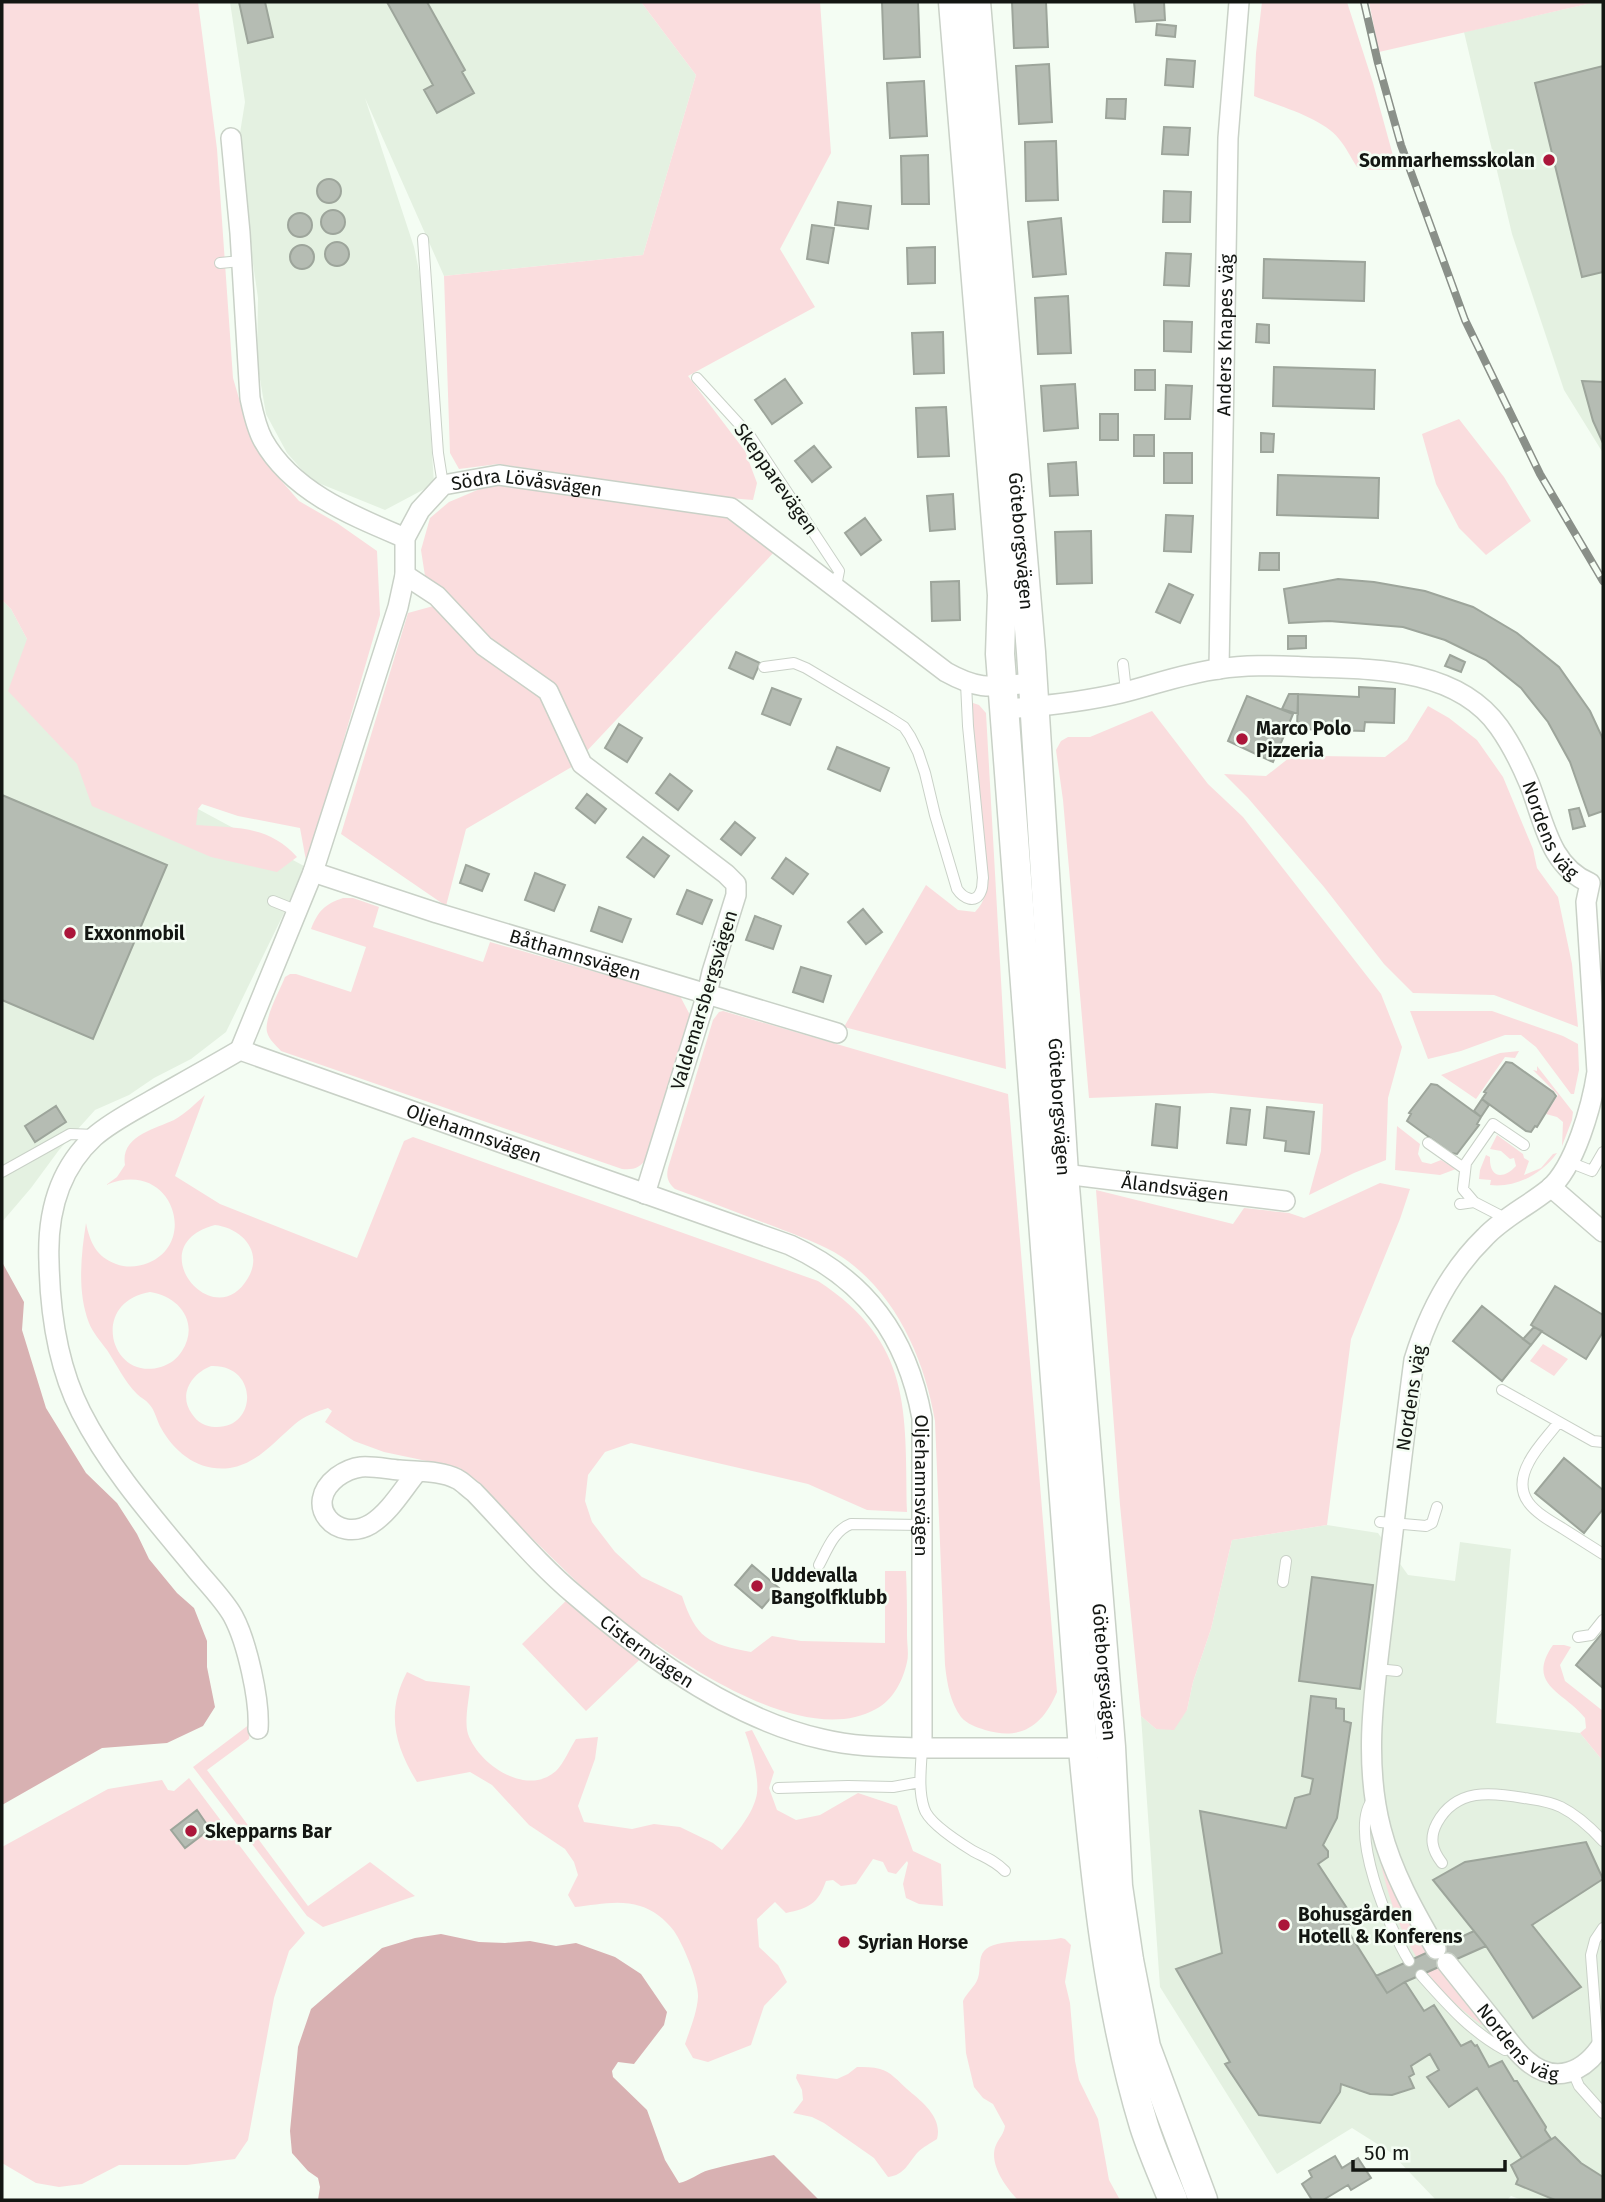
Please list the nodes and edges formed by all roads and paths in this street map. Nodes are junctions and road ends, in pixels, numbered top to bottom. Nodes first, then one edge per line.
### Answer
1 (953, 2) edge
2 (976, 2) edge
3 (1239, 2) edge
4 (231, 138) dead end
5 (423, 239) dead end
6 (242, 261) junction
7 (220, 263) dead end
8 (697, 378) dead end
9 (443, 485) junction
10 (405, 538) junction
11 (405, 575) junction
12 (833, 586) junction
13 (1124, 664) dead end
14 (764, 667) dead end
15 (1219, 669) junction
16 (966, 683) junction
17 (1126, 691) junction
18 (1034, 695) junction
19 (1004, 697) junction
20 (313, 872) junction
21 (1597, 884) edge
22 (273, 901) dead end
23 (298, 911) junction
24 (708, 994) junction
25 (837, 1033) dead end
26 (240, 1050) junction
27 (1600, 1073) edge
28 (96, 1136) junction
29 (1428, 1143) dead end
30 (1524, 1145) dead end
31 (1603, 1152) edge
32 (1569, 1162) junction
33 (1465, 1169) junction
34 (2, 1172) edge
35 (1064, 1174) junction
36 (1551, 1187) junction
37 (645, 1195) junction
38 (1285, 1201) dead end
39 (1474, 1202) junction
40 (1460, 1204) dead end
41 (1505, 1218) junction
42 (1603, 1232) edge
43 (1502, 1390) dead end
44 (1558, 1423) junction
45 (1603, 1442) edge
46 (416, 1472) junction
47 (1437, 1507) dead end
48 (1387, 1523) junction
49 (922, 1525) junction
50 (1603, 1554) edge
51 (1286, 1561) dead end
52 (819, 1565) dead end
53 (1283, 1582) dead end
54 (1603, 1620) edge
55 (1578, 1637) dead end
56 (1377, 1669) junction
57 (1397, 1671) dead end
58 (258, 1729) dead end
59 (1111, 1747) junction
60 (922, 1748) junction
61 (1083, 1749) junction
62 (920, 1782) junction
63 (778, 1788) dead end
64 (1459, 1788) dead end
65 (1375, 1797) junction
66 (1458, 1800) junction
67 (1603, 1841) edge
68 (1442, 1863) dead end
69 (1005, 1871) dead end
70 (1603, 1928) edge
71 (1409, 1961) dead end
72 (1420, 1975) dead end
73 (1513, 2045) junction
74 (1601, 2047) edge
75 (1573, 2072) junction
76 (1603, 2113) edge
77 (1173, 2200) edge
78 (1203, 2200) edge

1 - 19 main road, Göteborgsvägen
2 - 18 main road, Göteborgsvägen
3 - 15 street, Anders Knapes väg
4 - 6 street
5 - 9 lane
6 - 7 lane
6 - 10 street
8 - 12 lane, Skepparevägen
9 - 10 street, Södra Lövåsvägen
9 - 12 street, Södra Lövåsvägen
10 - 11 street, Södra Lövåsvägen
11 - 20 street, Södra Lövåsvägen
11 - 24 street, Valdemarsbergsvägen
12 - 16 street, Södra Lövåsvägen
13 - 17 lane
14 - 16 lane
15 - 17 street, Nordens väg
15 - 21 street, Nordens väg
16 - 19 street, Södra Lövåsvägen
17 - 18 street, Nordens väg
18 - 19 street, Nordens väg
18 - 35 main road, Göteborgsvägen
19 - 61 main road, Göteborgsvägen
20 - 23 street, Södra Lövåsvägen
20 - 24 street, Båthamnsvägen
21 - 27 street, Nordens väg
22 - 23 lane
23 - 26 street, Södra Lövåsvägen
24 - 25 street, Båthamnsvägen
24 - 37 street, Valdemarsbergsvägen
26 - 28 street
26 - 37 street, Oljehamnsvägen
27 - 32 street, Nordens väg
28 - 34 lane
28 - 58 street
29 - 33 lane
30 - 33 lane
31 - 32 lane
32 - 36 street, Nordens väg
33 - 39 lane
35 - 38 street, Ålandsvägen
35 - 59 main road, Göteborgsvägen
36 - 41 street, Nordens väg
36 - 42 street
37 - 49 street, Oljehamnsvägen
39 - 40 lane
39 - 41 lane
41 - 48 street, Nordens väg
43 - 44 lane
44 - 45 lane
44 - 50 lane
46 - 46 street, Cisternvägen
46 - 60 street, Cisternvägen
47 - 48 lane
48 - 56 street, Nordens väg
49 - 52 lane
49 - 60 street, Oljehamnsvägen
51 - 53 lane
54 - 55 lane
56 - 57 lane
56 - 65 street, Nordens väg
59 - 61 street
59 - 78 main road, Göteborgsvägen
60 - 61 street
60 - 62 lane
61 - 77 main road, Göteborgsvägen
62 - 63 lane
62 - 69 lane
64 - 66 lane
65 - 71 lane
65 - 73 street, Nordens väg
66 - 67 lane
66 - 68 lane
70 - 74 lane
72 - 73 lane
73 - 75 street, Nordens väg
74 - 75 street, Nordens väg
75 - 76 lane

